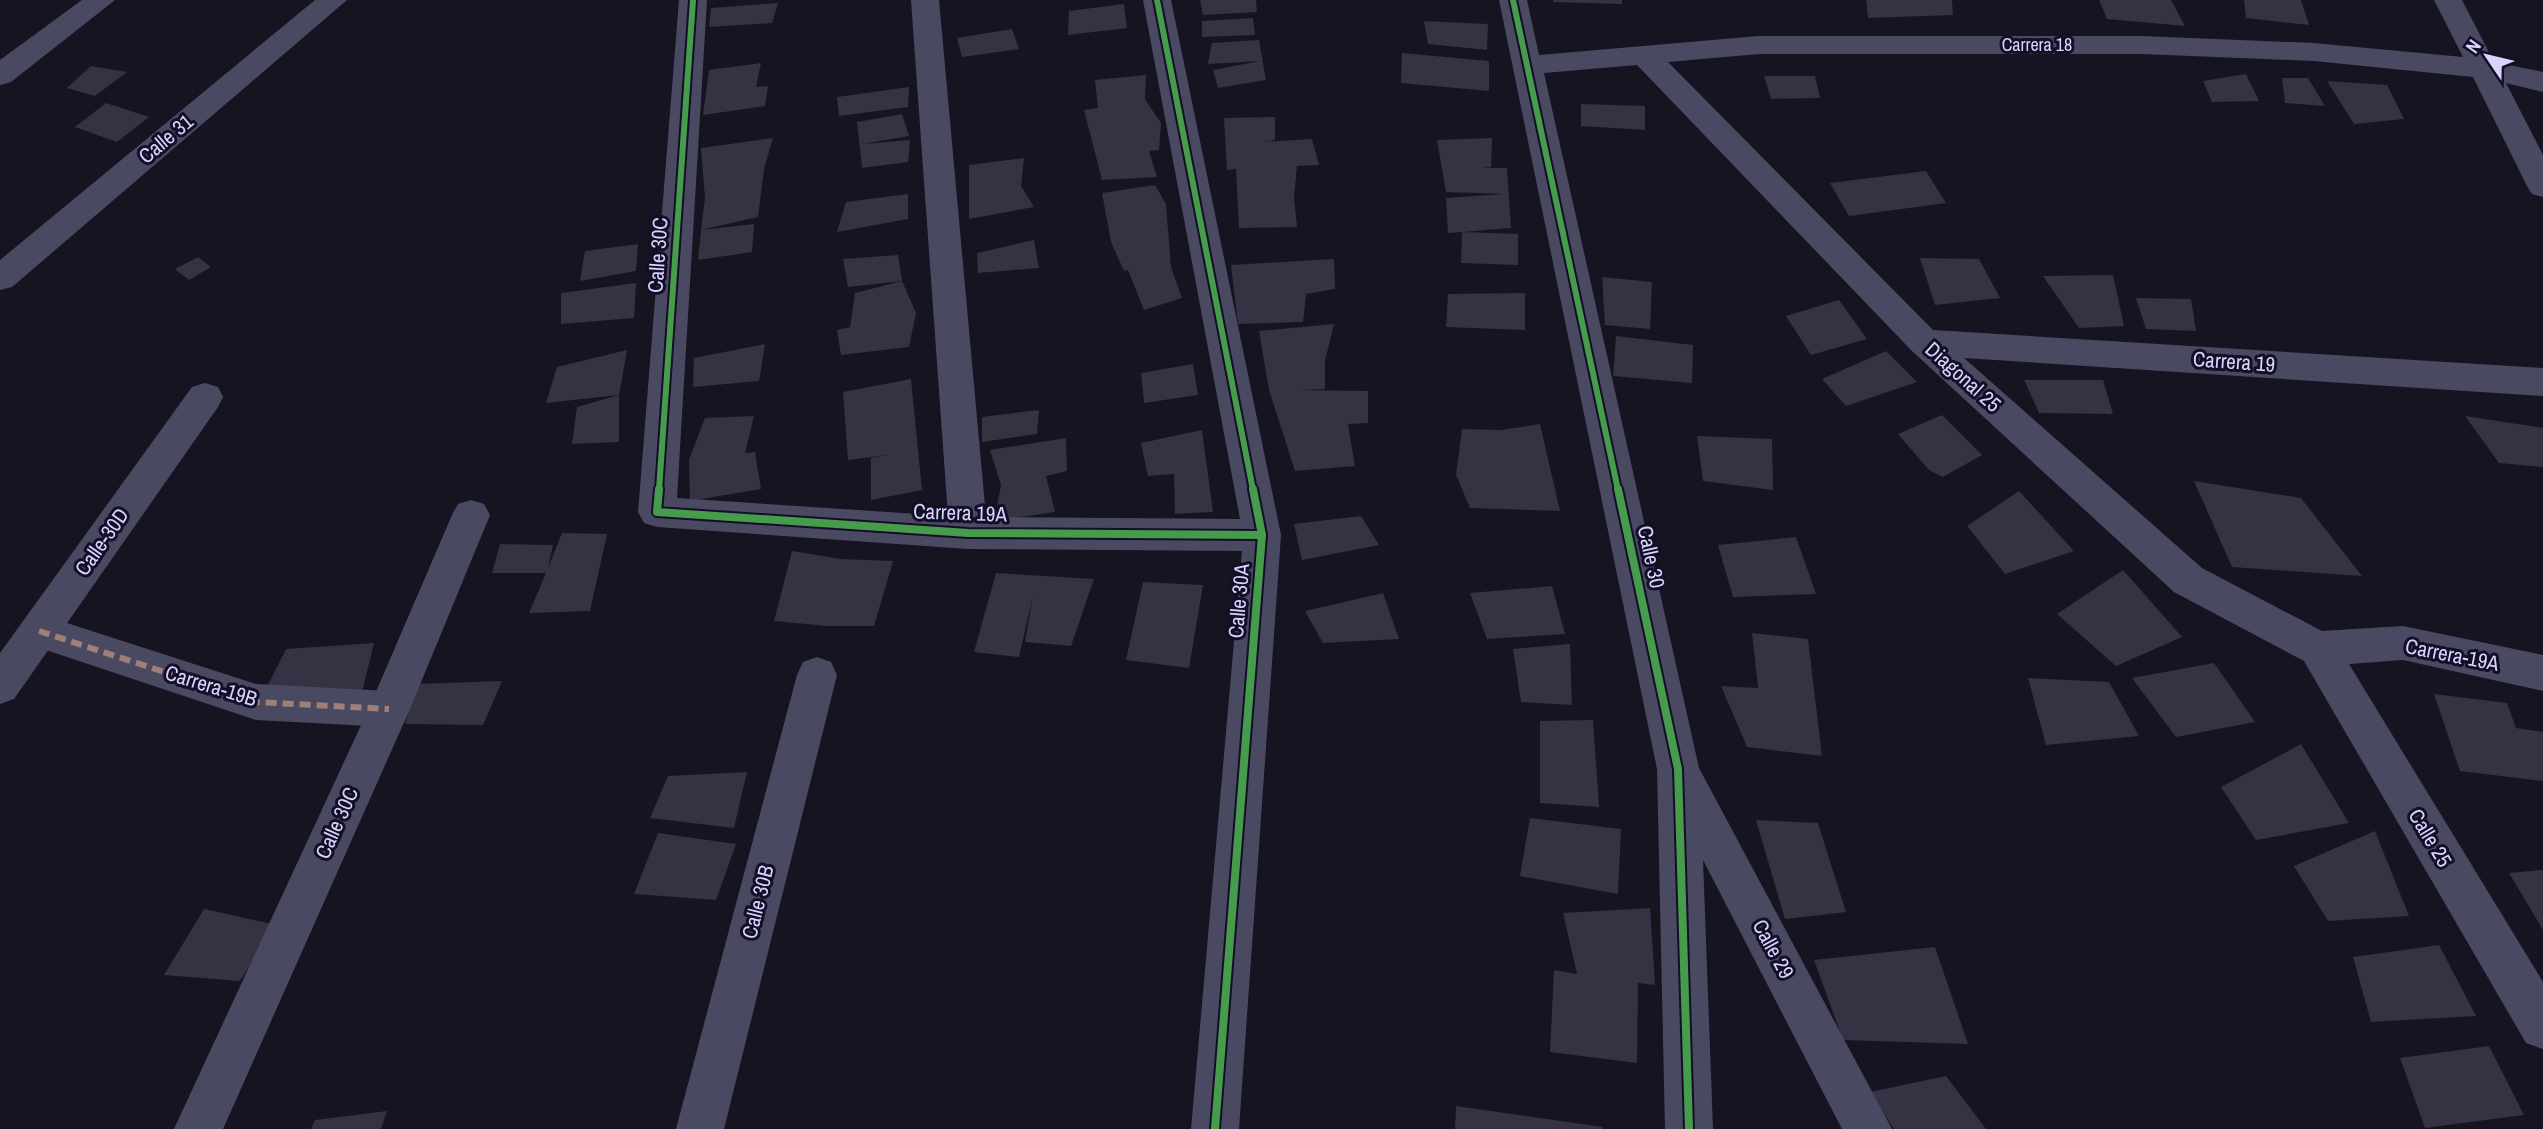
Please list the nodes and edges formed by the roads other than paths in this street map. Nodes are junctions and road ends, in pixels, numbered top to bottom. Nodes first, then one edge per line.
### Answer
1 (101, 0) edge
2 (333, 0) edge
3 (693, 0) edge
4 (925, 0) edge
5 (1157, 0) edge
6 (1513, 0) edge
7 (2448, 0) edge
8 (1646, 57) junction
9 (1530, 65) junction
10 (2484, 69) junction
11 (0, 75) edge
12 (2543, 82) edge
13 (2543, 186) edge
14 (0, 278) edge
15 (1924, 342) junction
16 (2543, 382) edge
17 (205, 397) dead end
18 (657, 512) joint
19 (471, 514) dead end
20 (968, 533) junction
21 (1262, 535) junction
22 (39, 631) junction
23 (2318, 649) junction
24 (2543, 673) edge
25 (817, 676) dead end
26 (0, 686) edge
27 (389, 709) junction
28 (1678, 769) junction
29 (2543, 1026) edge
30 (198, 1129) edge
31 (700, 1129) edge
32 (1214, 1129) edge
33 (1689, 1129) edge
34 (1868, 1129) edge

1 - 11 street
2 - 14 street, Calle 31
3 - 18 street, Calle 30C
4 - 20 street
5 - 21 street, Calle 30A
6 - 9 street, Calle 30
7 - 10 street
8 - 9 street, Carrera 18
8 - 10 street, Carrera 18
8 - 15 street, Diagonal 25
9 - 28 street, Calle 30
10 - 12 street, Carrera 18
10 - 13 street
15 - 16 street, Carrera 19
15 - 23 street, Diagonal 25
17 - 22 street, Calle-30D
18 - 20 street, Carrera 19A
19 - 27 street, Calle 30C
20 - 21 street, Carrera 19A
21 - 32 street, Calle 30A
22 - 26 street, Calle-30D
22 - 27 street, Carrera-19B
23 - 24 street, Carrera-19A
23 - 29 street, Calle 25
25 - 31 street, Calle 30B
27 - 30 street, Calle 30C
28 - 33 street, Calle 30
28 - 34 street, Calle 29

